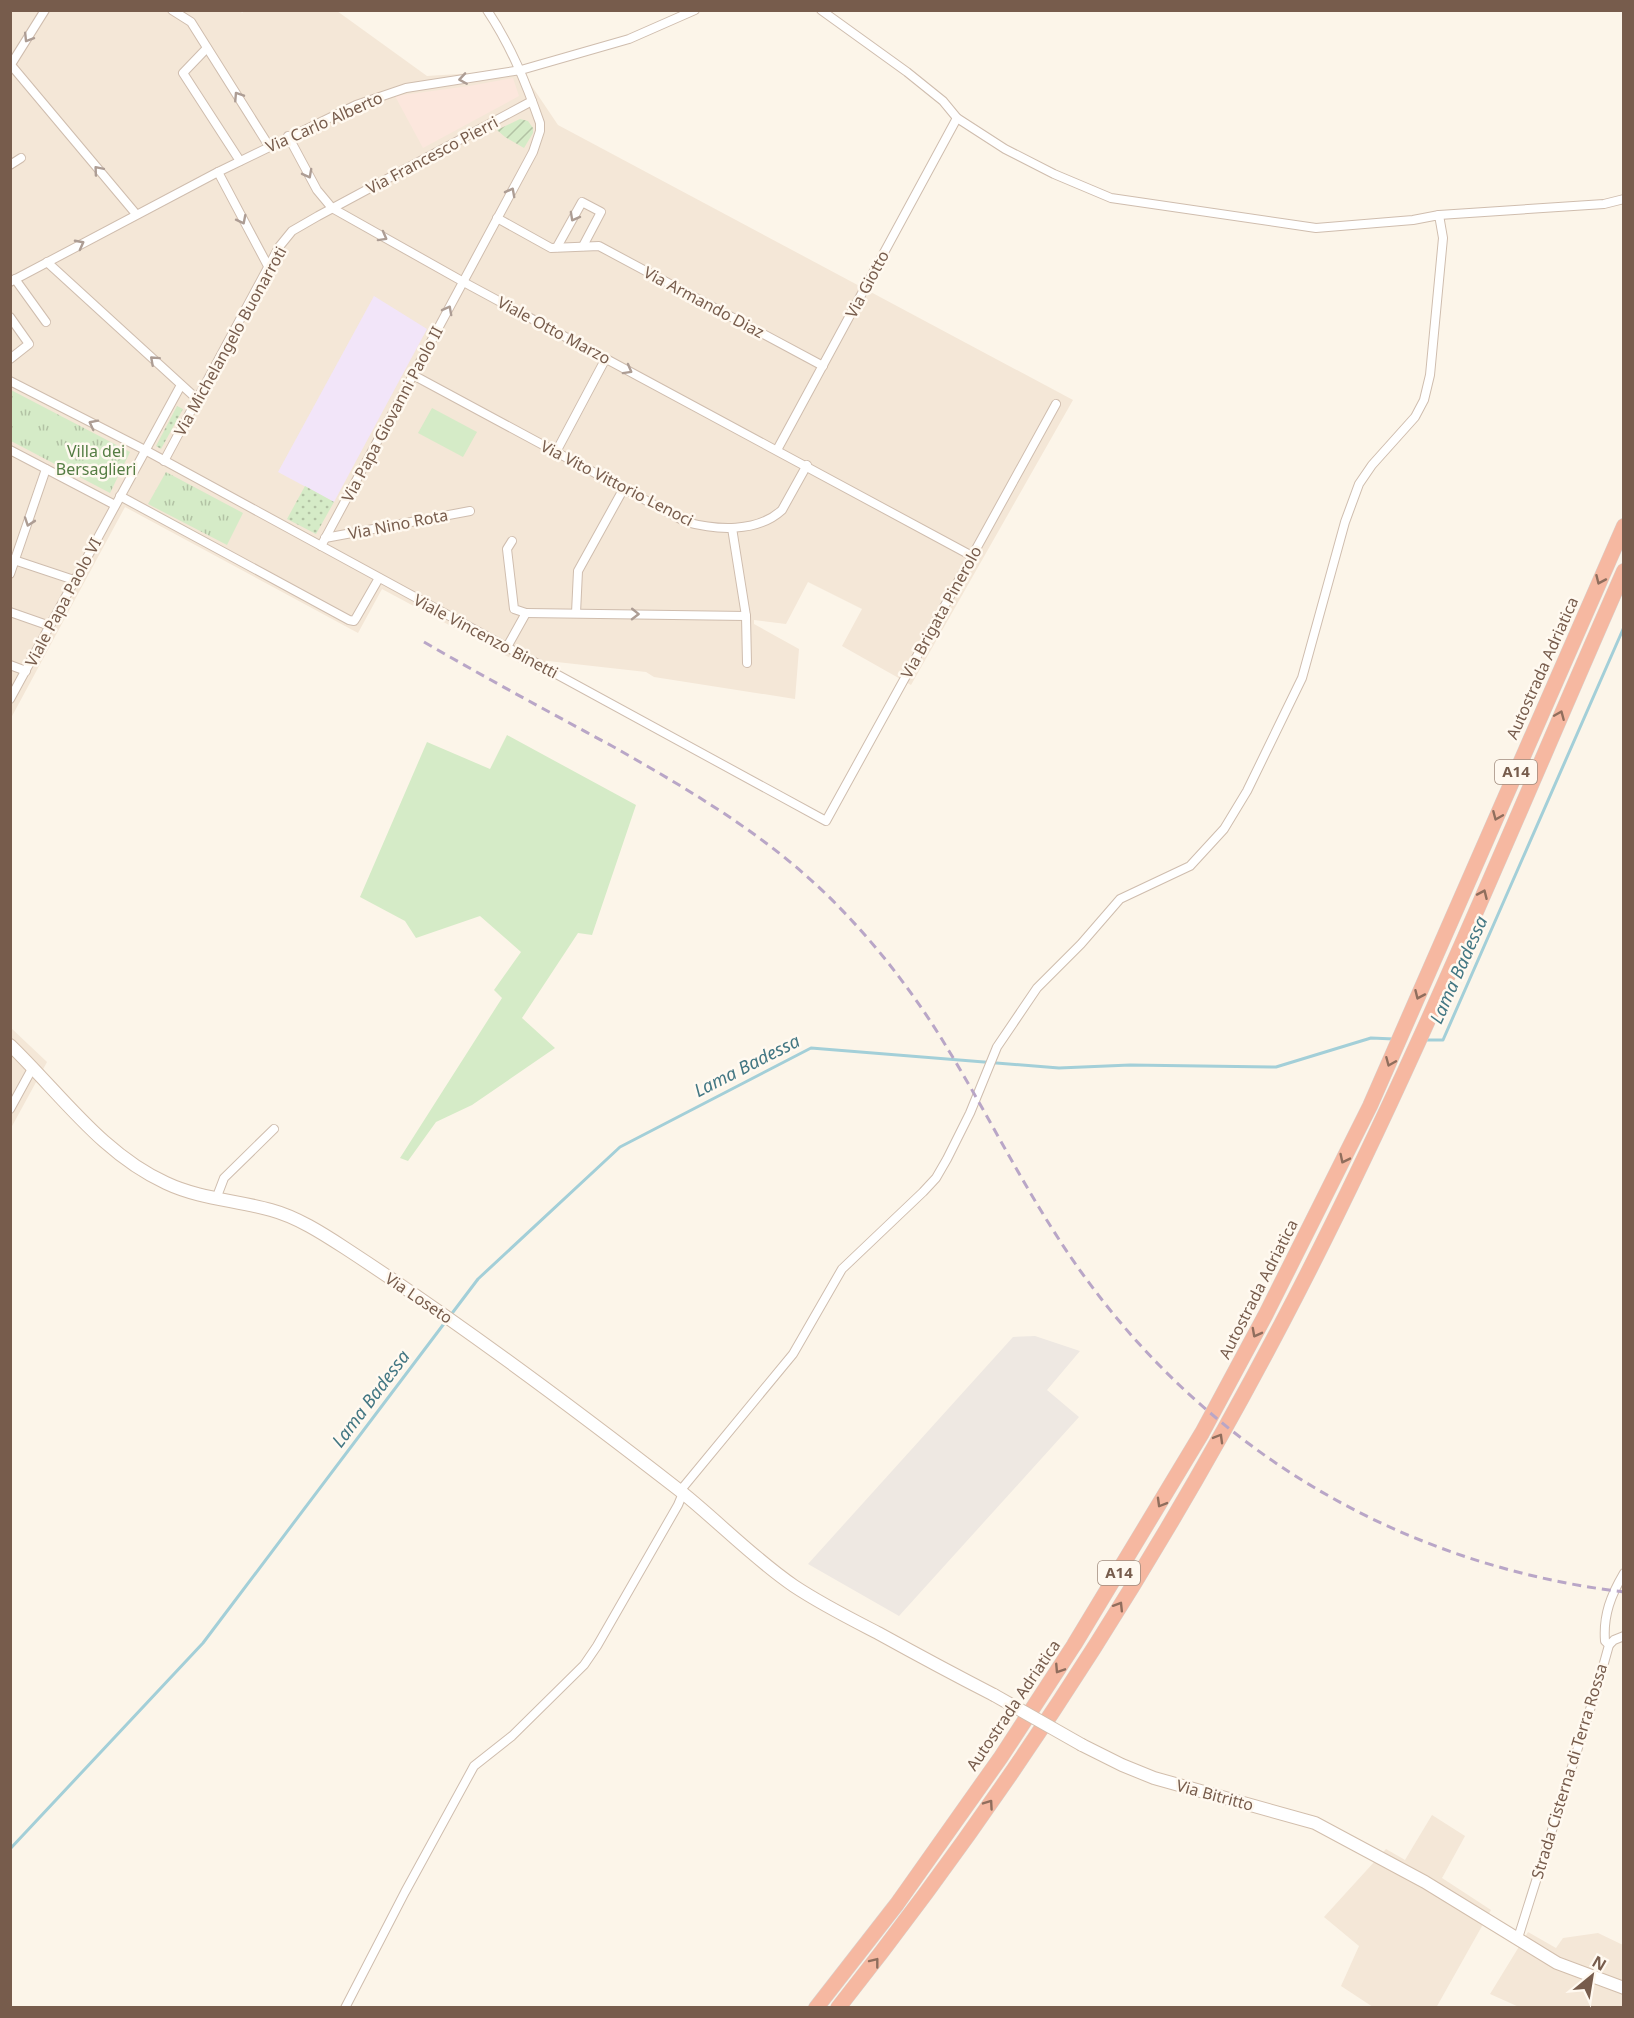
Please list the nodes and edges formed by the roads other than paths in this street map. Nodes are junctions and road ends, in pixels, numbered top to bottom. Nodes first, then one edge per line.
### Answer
1 (45, 10) edge
2 (172, 10) edge
3 (487, 10) edge
4 (695, 10) edge
5 (821, 10) edge
6 (207, 48) junction
7 (11, 66) edge
8 (521, 70) junction
9 (532, 101) junction
10 (957, 118) junction
11 (288, 136) junction
12 (269, 146) junction
13 (21, 158) dead end
14 (240, 160) junction
15 (10, 165) edge
16 (218, 172) junction
17 (1623, 199) edge
18 (332, 208) junction
19 (136, 214) junction
20 (1438, 215) junction
21 (497, 218) junction
22 (583, 246) junction
23 (557, 247) junction
24 (47, 262) junction
25 (268, 266) junction
26 (13, 281) edge
27 (463, 281) junction
28 (10, 317) edge
29 (46, 322) dead end
30 (606, 358) junction
31 (10, 359) edge
32 (823, 366) junction
33 (413, 375) junction
34 (10, 381) edge
35 (181, 385) junction
36 (197, 399) junction
37 (1056, 404) dead end
38 (10, 450) edge
39 (146, 450) junction
40 (777, 450) junction
41 (556, 452) junction
42 (164, 461) junction
43 (807, 465) junction
44 (46, 469) junction
45 (624, 488) junction
46 (120, 496) junction
47 (115, 505) junction
48 (470, 511) dead end
49 (1623, 526) edge
50 (732, 528) junction
51 (512, 541) dead end
52 (323, 542) junction
53 (972, 556) junction
54 (13, 559) edge
55 (1623, 571) edge
56 (10, 574) edge
57 (379, 578) junction
58 (74, 580) junction
59 (10, 612) edge
60 (525, 613) junction
61 (576, 613) junction
62 (746, 616) junction
63 (50, 626) junction
64 (507, 647) junction
65 (747, 663) dead end
66 (10, 665) edge
67 (26, 671) junction
68 (10, 699) edge
69 (826, 821) joint
70 (10, 1045) edge
71 (33, 1067) junction
72 (10, 1109) edge
73 (274, 1129) dead end
74 (216, 1199) junction
75 (681, 1492) junction
76 (1623, 1573) edge
77 (808, 1595) joint
78 (1623, 1636) edge
79 (1609, 1646) junction
80 (1518, 1938) junction
81 (1623, 1988) edge
82 (345, 2007) edge
83 (816, 2007) edge
84 (838, 2007) edge

1 -> 7 street
2 - 6 street
3 - 8 street, Via Papa Giovanni Paolo II
4 - 8 street, Via Carlo Alberto
5 - 10 street
12 -> 6 street
6 - 14 street
19 -> 7 street
8 - 9 street, Via Papa Giovanni Paolo II
8 -> 11 street, Via Carlo Alberto
9 - 18 street, Via Francesco Pierri
21 -> 9 street, Via Papa Giovanni Paolo II
10 - 20 street
10 - 32 street, Via Giotto
11 - 12 street, Via Carlo Alberto
11 -> 18 street
12 - 14 street, Via Carlo Alberto
13 - 15 street
14 - 16 street, Via Carlo Alberto
16 - 19 street, Via Carlo Alberto
16 -> 25 street
17 - 20 street
18 - 25 street, Via Michelangelo Buonarroti
18 -> 27 street, Viale Otto Marzo
24 -> 19 street, Via Carlo Alberto
20 - 75 street
21 - 23 street, Via Armando Diaz
21 - 27 street, Via Papa Giovanni Paolo II
22 - 23 street, Via Armando Diaz
22 -> 23 street
22 - 32 street, Via Armando Diaz
24 - 26 street, Via Carlo Alberto
35 -> 24 street
25 - 36 street, Via Michelangelo Buonarroti
26 - 29 street
27 - 30 street, Viale Otto Marzo
33 -> 27 street, Via Papa Giovanni Paolo II
28 - 31 street
30 -> 40 street, Viale Otto Marzo
30 - 41 street
32 - 40 street, Via Giotto
33 - 41 street, Via Vito Vittorio Lenoci
33 - 52 street, Via Papa Giovanni Paolo II
39 -> 34 street, Viale Vincenzo Binetti
35 - 36 street
35 - 39 street, Viale Papa Paolo VI
36 - 42 street, Via Michelangelo Buonarroti
37 - 53 street, Via Brigata Pinerolo
38 - 44 street
39 - 42 street, Viale Vincenzo Binetti
39 - 46 street, Viale Papa Paolo VI
40 - 43 street, Viale Otto Marzo
41 - 45 street, Via Vito Vittorio Lenoci
42 - 52 street, Viale Vincenzo Binetti
43 - 50 street, Via Vito Vittorio Lenoci
43 - 53 street, Viale Otto Marzo
44 - 47 street
44 -> 54 street
45 - 50 street, Via Vito Vittorio Lenoci
45 - 61 street
46 - 47 street, Viale Papa Paolo VI
46 - 57 street
47 - 58 street, Viale Papa Paolo VI
48 - 52 street, Via Nino Rota
49 -> 83 highway, Autostrada Adriatica / A14
50 - 62 street
51 - 60 street
52 - 57 street, Viale Vincenzo Binetti
53 - 69 street, Via Brigata Pinerolo
54 - 56 street
54 - 58 street
84 -> 55 highway, A14
57 - 64 street, Viale Vincenzo Binetti
58 - 63 street, Viale Papa Paolo VI
59 - 63 street
60 - 61 street
60 - 64 street
61 -> 62 street
62 - 65 street
63 - 67 street, Viale Papa Paolo VI
64 - 69 street, Viale Vincenzo Binetti
66 - 67 street
67 - 68 street, Viale Papa Paolo VI
70 - 71 main road, Via Loseto
71 - 72 street
71 - 74 main road, Via Loseto
73 - 74 street
74 - 75 main road, Via Loseto
75 - 77 main road, Via Loseto
75 - 82 street
76 - 79 street, Strada Cisterna di Terra Rossa
77 - 80 main road, Via Bitritto, bridge
78 - 79 street
79 - 80 street, Strada Cisterna di Terra Rossa
80 - 81 main road, Via Bitritto

